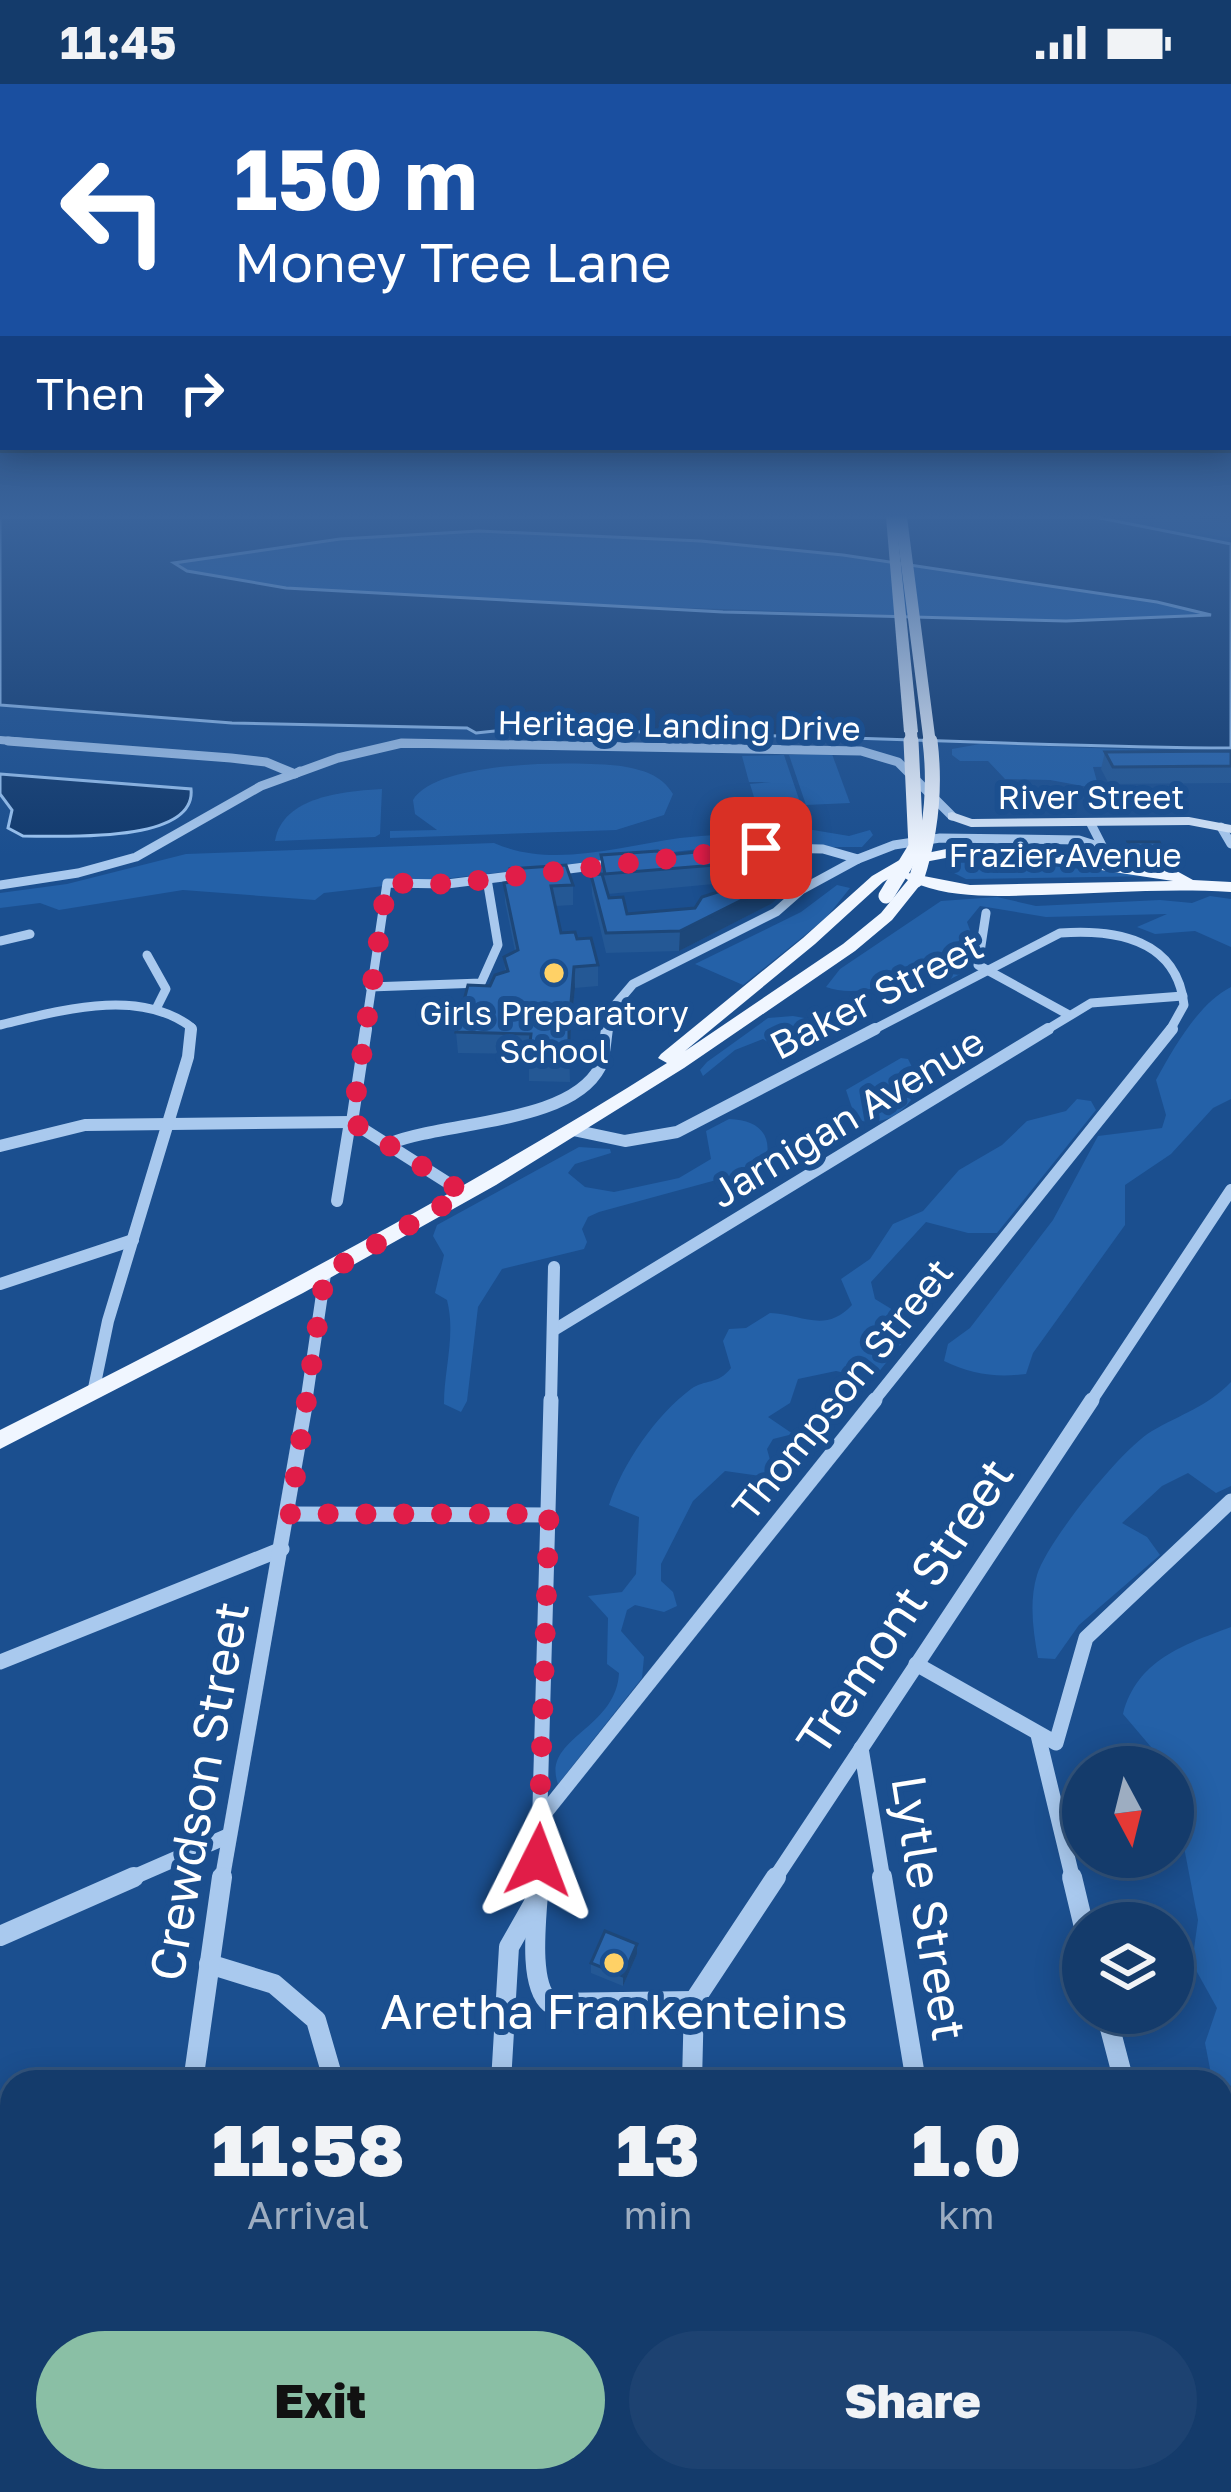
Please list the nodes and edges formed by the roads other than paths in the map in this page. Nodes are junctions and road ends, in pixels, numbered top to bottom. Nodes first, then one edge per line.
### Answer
1 (901, 629) edge
2 (914, 629) edge
3 (0, 740) edge
4 (295, 774) junction
5 (933, 790) junction
6 (952, 816) joint
7 (1091, 824) junction
8 (1226, 828) edge
9 (1017, 831) junction
10 (1231, 844) edge
11 (761, 848) edge
12 (1104, 848) junction
13 (858, 859) junction
14 (622, 862) edge
15 (1113, 867) junction
16 (909, 876) junction
17 (488, 879) junction
18 (1188, 884) junction
19 (0, 885) edge
20 (1231, 887) edge
21 (977, 888) junction
22 (986, 913) dead end
23 (30, 934) dead end
24 (0, 940) edge
25 (147, 955) dead end
26 (987, 971) junction
27 (370, 987) junction
28 (1184, 996) junction
29 (157, 1007) junction
30 (1069, 1015) junction
31 (0, 1024) edge
32 (650, 1073) junction
33 (607, 1108) junction
34 (167, 1121) junction
35 (351, 1122) junction
36 (572, 1130) junction
37 (392, 1143) junction
38 (0, 1145) edge
39 (1231, 1190) edge
40 (464, 1193) junction
41 (338, 1202) dead end
42 (134, 1240) junction
43 (554, 1267) dead end
44 (325, 1274) junction
45 (0, 1284) edge
46 (554, 1330) junction
47 (93, 1393) junction
48 (0, 1440) edge
49 (1231, 1501) edge
50 (290, 1514) junction
51 (549, 1514) junction
52 (282, 1550) junction
53 (0, 1662) edge
54 (916, 1664) junction
55 (1038, 1735) junction
56 (861, 1747) junction
57 (540, 1819) junction
58 (228, 1836) junction
59 (535, 1902) junction
60 (1078, 1902) edge
61 (0, 1936) edge
62 (209, 1964) junction
63 (694, 2001) junction
64 (1111, 2034) edge
65 (195, 2070) edge
66 (331, 2070) edge
67 (501, 2070) edge
68 (692, 2070) edge
69 (914, 2070) edge
70 (1121, 2070) edge

1 - 16 main road, bridge
2 - 5 main road, bridge
3 - 4 street
4 - 6 street, Heritage Landing Drive
4 - 19 street, Heritage Landing Drive
5 - 16 main road, bridge
5 - 21 main road, bridge
6 - 9 street, River Street
7 - 8 street, River Street
7 - 9 street, River Street
7 - 12 street
8 - 10 street
9 - 12 street
9 - 13 street
11 - 13 street
12 - 15 street
13 - 37 street
14 - 17 street
15 - 18 main road
15 - 32 main road
16 - 21 main road, Frazier Avenue
16 - 32 main road, bridge
16 - 33 main road
17 - 27 street
17 - 27 street
18 - 20 main road, Frazier Avenue
18 - 21 main road, Frazier Avenue
22 - 26 street
23 - 24 street
25 - 29 street
26 - 28 street, Baker Street
26 - 30 street
26 - 36 street, Baker Street
27 - 35 street
28 - 30 street, Jarnigan Avenue
28 - 57 street, Thompson Street
29 - 31 street
29 - 34 street
30 - 46 street, Jarnigan Avenue
32 - 33 main road
33 - 36 main road
34 - 35 street
34 - 38 street
34 - 42 street
35 - 37 street
35 - 41 street
36 - 40 main road
37 - 40 street
39 - 54 street, Tremont Street
40 - 44 main road
42 - 45 street
42 - 47 street
43 - 46 street
44 - 47 main road
44 - 50 street, Crewdson Street
46 - 51 street
47 - 48 main road
49 - 55 street
50 - 51 street
50 - 52 street, Crewdson Street
51 - 57 street
52 - 53 street
52 - 58 street, Crewdson Street
54 - 55 street
54 - 56 street, Tremont Street
55 - 60 street
56 - 63 street, Tremont Street
56 - 69 street, Lytle Street
57 - 59 street
58 - 61 street
58 - 62 street, Crewdson Street
59 - 63 street
59 - 67 street
62 - 65 street, Crewdson Street
62 - 66 street
63 - 68 street
64 - 70 street

